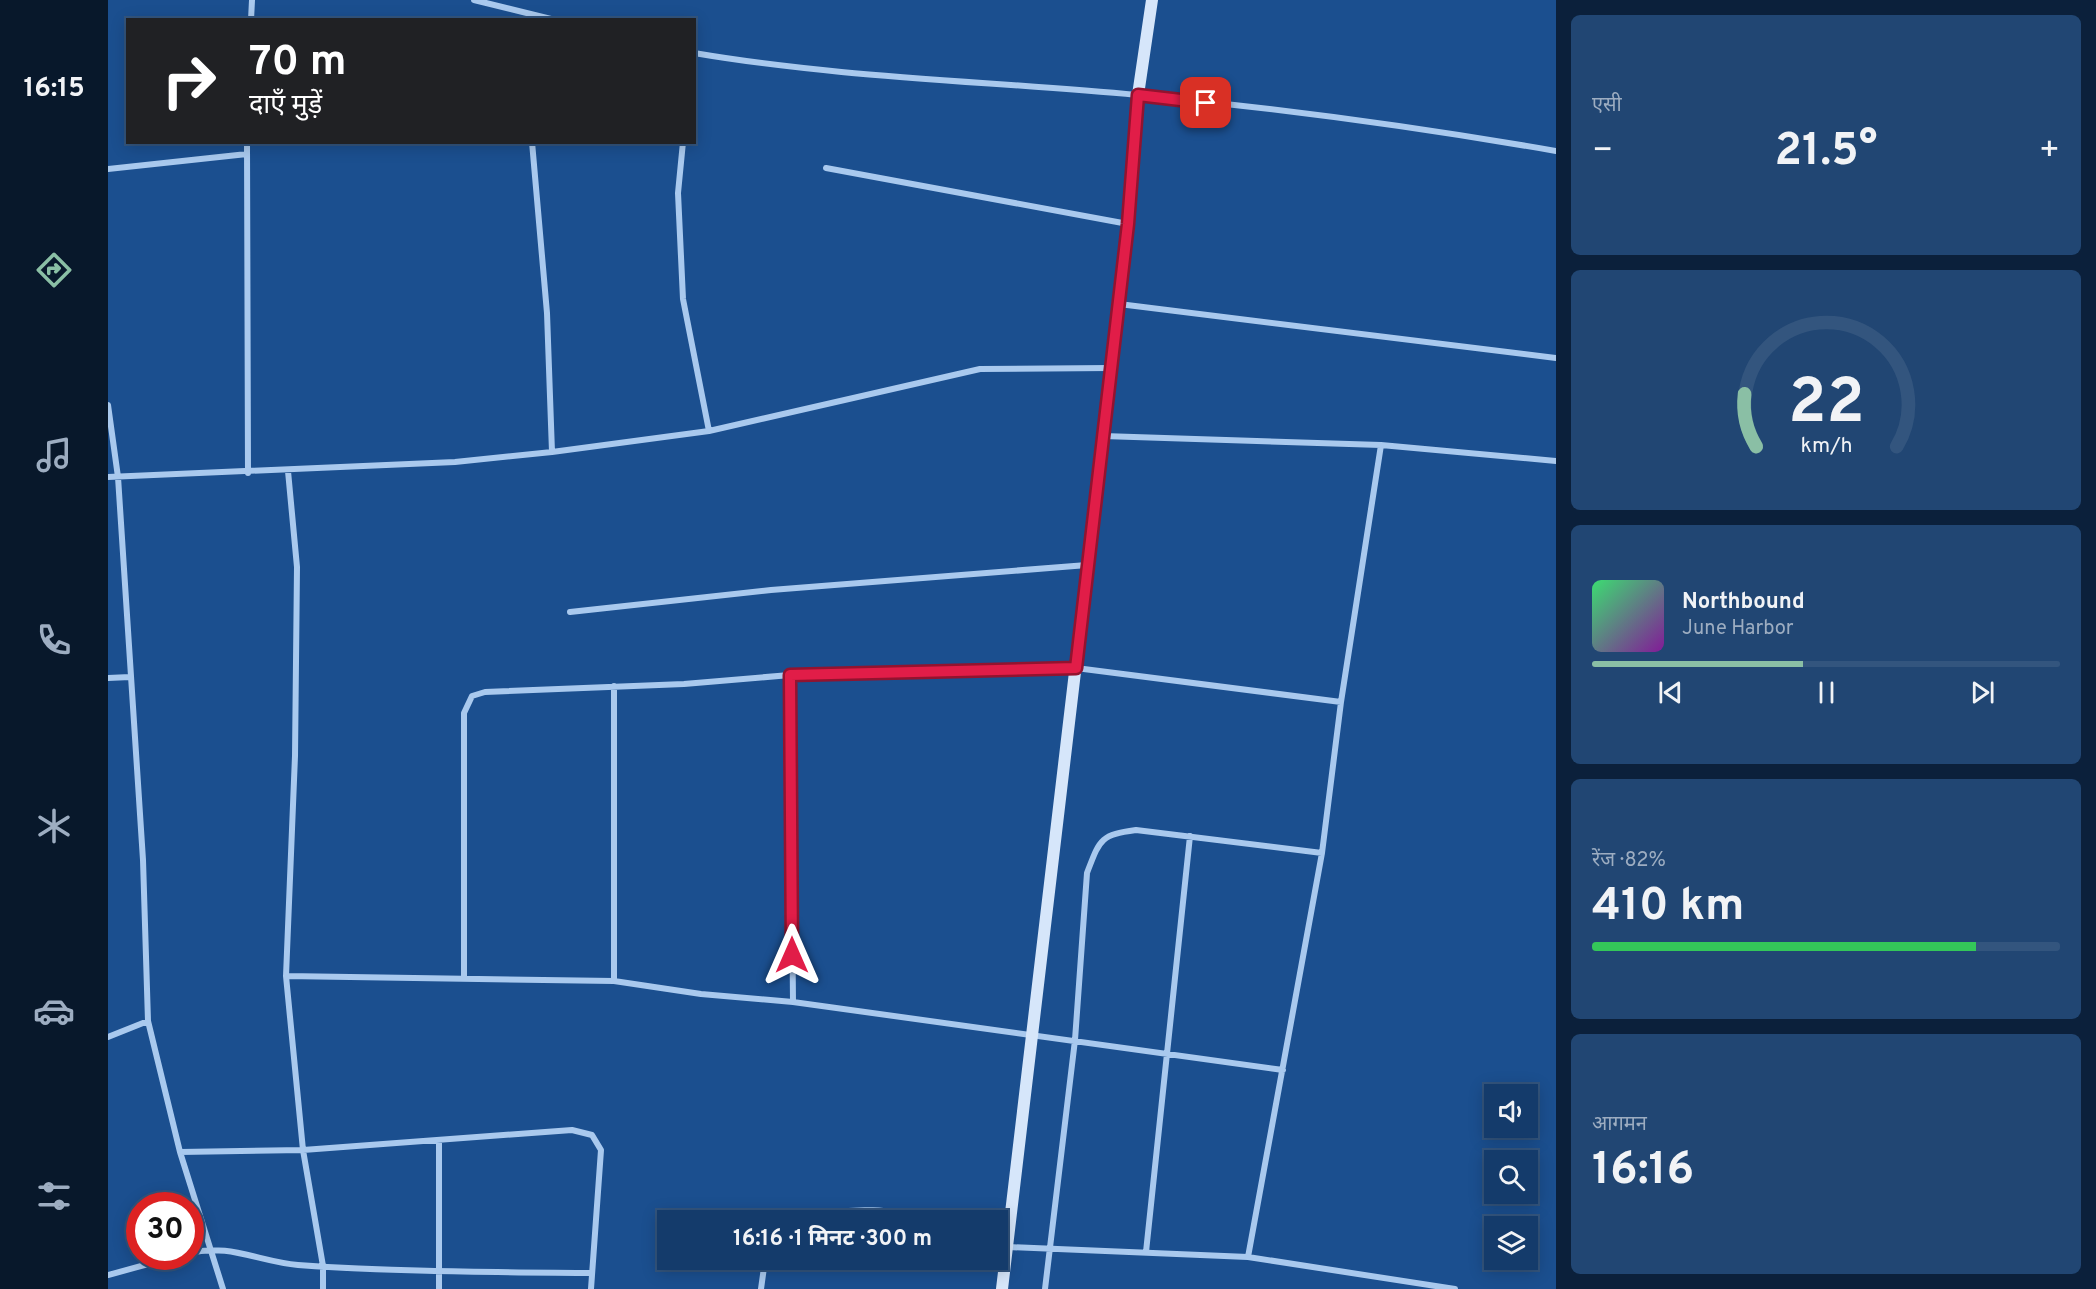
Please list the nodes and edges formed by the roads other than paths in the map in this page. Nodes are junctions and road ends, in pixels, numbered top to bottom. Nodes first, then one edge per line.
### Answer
1 (252, 0) edge
2 (474, 0) edge
3 (1152, 0) edge
4 (251, 18) edge
5 (539, 18) edge
6 (696, 53) edge
7 (1138, 95) junction
8 (247, 144) edge
9 (532, 144) edge
10 (683, 144) edge
11 (1556, 151) edge
12 (247, 154) junction
13 (826, 168) dead end
14 (108, 169) edge
15 (1128, 224) junction
16 (1119, 304) junction
17 (1556, 358) edge
18 (1111, 368) junction
19 (108, 405) edge
20 (710, 431) junction
21 (1103, 436) junction
22 (1381, 445) junction
23 (552, 452) junction
24 (1556, 461) edge
25 (288, 471) junction
26 (248, 473) junction
27 (108, 477) edge
28 (118, 477) junction
29 (1087, 566) junction
30 (570, 612) dead end
31 (1076, 668) junction
32 (790, 675) junction
33 (130, 677) junction
34 (108, 678) edge
35 (614, 686) junction
36 (1341, 702) junction
37 (1190, 836) junction
38 (1322, 853) junction
39 (286, 976) junction
40 (464, 978) junction
41 (614, 981) junction
42 (793, 1002) junction
43 (148, 1021) junction
44 (1034, 1035) junction
45 (108, 1037) edge
46 (1075, 1040) junction
47 (1166, 1053) junction
48 (1283, 1070) junction
49 (439, 1140) junction
50 (303, 1150) junction
51 (180, 1152) junction
52 (848, 1210) edge
53 (875, 1210) edge
54 (1008, 1210) edge
55 (1008, 1244) edge
56 (209, 1247) junction
57 (204, 1248) edge
58 (1050, 1248) junction
59 (1146, 1252) junction
60 (1248, 1257) junction
61 (323, 1266) junction
62 (126, 1270) edge
63 (764, 1270) edge
64 (1002, 1270) edge
65 (440, 1271) junction
66 (592, 1273) junction
67 (108, 1275) edge
68 (223, 1289) edge
69 (323, 1289) edge
70 (439, 1289) edge
71 (591, 1289) edge
72 (761, 1289) edge
73 (1002, 1289) edge
74 (1045, 1289) edge
75 (1455, 1289) edge

1 - 4 street
2 - 5 street
3 - 7 street
6 - 7 street
7 - 11 street
7 - 15 street
8 - 12 street
9 - 23 street
10 - 20 street
12 - 14 street
12 - 26 street
13 - 15 street
15 - 16 street
16 - 17 street
16 - 18 street
18 - 20 street
18 - 21 street
19 - 28 street
20 - 23 street
21 - 22 street
21 - 29 street
22 - 24 street
22 - 36 street
23 - 25 street
25 - 26 street
25 - 39 street
26 - 28 street
27 - 28 street
28 - 33 street
29 - 30 street
29 - 31 street
31 - 32 street
31 - 36 street
31 - 44 street
32 - 35 street
32 - 42 street
33 - 34 street
33 - 43 street
35 - 40 street
35 - 41 street
36 - 38 street
37 - 38 street
37 - 46 street
37 - 47 street
38 - 48 street
39 - 40 street
39 - 50 street
40 - 41 street
41 - 42 street
42 - 44 street
43 - 45 street
43 - 51 street
44 - 46 street
44 - 54 street
46 - 47 street
46 - 58 street
47 - 48 street
47 - 59 street
48 - 60 street
49 - 50 street
49 - 65 street
49 - 66 street
50 - 51 street
50 - 61 street
51 - 56 street
52 - 53 street
55 - 58 street
56 - 57 street
56 - 61 street
56 - 68 street
58 - 59 street
58 - 74 street
59 - 60 street
60 - 75 street
61 - 65 street
61 - 69 street
62 - 67 street
63 - 72 street
64 - 73 street
65 - 66 street
65 - 70 street
66 - 71 street

